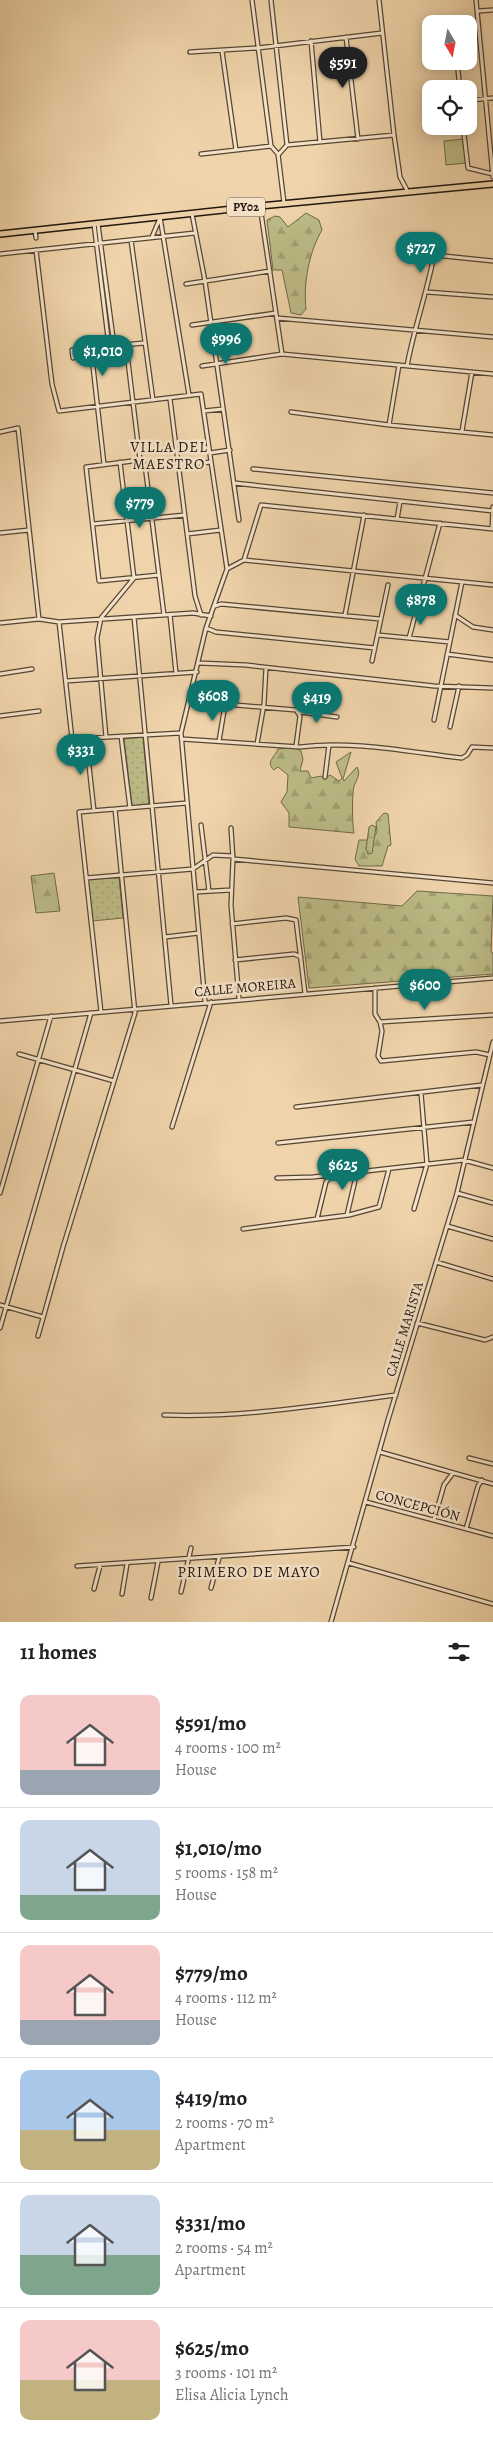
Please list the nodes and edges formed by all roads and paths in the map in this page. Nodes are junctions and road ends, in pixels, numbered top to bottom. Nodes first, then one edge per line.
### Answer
1 (252, 0) edge
2 (271, 0) edge
3 (379, 0) edge
4 (476, 0) edge
5 (493, 10) edge
6 (478, 12) junction
7 (382, 33) junction
8 (346, 37) junction
9 (311, 42) junction
10 (276, 46) junction
11 (258, 48) junction
12 (222, 51) junction
13 (190, 52) dead end
14 (493, 98) edge
15 (486, 99) junction
16 (477, 100) edge
17 (394, 135) junction
18 (464, 135) edge
19 (358, 140) junction
20 (320, 142) junction
21 (286, 145) junction
22 (271, 146) junction
23 (236, 150) junction
24 (201, 154) dead end
25 (278, 154) junction
26 (493, 175) edge
27 (493, 184) edge
28 (408, 192) junction
29 (284, 204) junction
30 (260, 206) junction
31 (192, 213) junction
32 (160, 217) junction
33 (96, 224) junction
34 (35, 230) junction
35 (195, 233) junction
36 (0, 234) edge
37 (164, 236) junction
38 (36, 238) dead end
39 (152, 238) junction
40 (131, 240) junction
41 (98, 243) junction
42 (36, 250) junction
43 (0, 254) edge
44 (493, 261) edge
45 (270, 271) junction
46 (205, 281) junction
47 (186, 284) dead end
48 (427, 292) junction
49 (493, 297) edge
50 (276, 313) junction
51 (277, 318) junction
52 (210, 322) junction
53 (192, 325) dead end
54 (414, 329) junction
55 (493, 337) edge
56 (144, 343) junction
57 (114, 345) junction
58 (126, 345) junction
59 (109, 346) junction
60 (91, 349) junction
61 (282, 354) junction
62 (73, 358) dead end
63 (217, 365) junction
64 (399, 365) junction
65 (202, 366) dead end
66 (407, 366) junction
67 (472, 372) junction
68 (493, 374) edge
69 (190, 395) junction
70 (170, 399) junction
71 (153, 400) junction
72 (133, 402) junction
73 (97, 406) junction
74 (223, 408) junction
75 (204, 411) junction
76 (291, 412) dead end
77 (388, 425) junction
78 (462, 431) junction
79 (0, 432) edge
80 (493, 435) edge
81 (230, 450) junction
82 (210, 453) junction
83 (140, 460) junction
84 (120, 462) junction
85 (211, 462) junction
86 (104, 464) junction
87 (178, 467) junction
88 (146, 469) junction
89 (253, 469) dead end
90 (234, 483) junction
91 (493, 493) edge
92 (400, 502) junction
93 (493, 510) edge
94 (185, 515) junction
95 (364, 515) junction
96 (151, 518) junction
97 (397, 518) junction
98 (239, 520) dead end
99 (128, 521) junction
100 (440, 523) junction
101 (93, 524) junction
102 (492, 529) edge
103 (29, 530) junction
104 (221, 530) junction
105 (0, 532) edge
106 (187, 534) junction
107 (244, 560) junction
108 (226, 569) junction
109 (353, 571) junction
110 (159, 574) junction
111 (134, 578) junction
112 (424, 578) junction
113 (462, 582) junction
114 (388, 585) dead end
115 (493, 586) edge
116 (214, 607) junction
117 (170, 614) junction
118 (201, 614) junction
119 (164, 615) junction
120 (345, 615) junction
121 (455, 615) junction
122 (211, 616) junction
123 (134, 617) junction
124 (101, 618) junction
125 (39, 619) junction
126 (380, 619) junction
127 (59, 622) junction
128 (0, 623) edge
129 (206, 628) junction
130 (493, 630) edge
131 (378, 635) junction
132 (410, 638) junction
133 (450, 642) junction
134 (374, 648) junction
135 (447, 654) junction
136 (493, 660) edge
137 (372, 661) dead end
138 (199, 663) junction
139 (266, 668) junction
140 (32, 670) dead end
141 (197, 672) junction
142 (176, 673) junction
143 (0, 674) edge
144 (140, 676) junction
145 (101, 679) junction
146 (66, 681) junction
147 (441, 686) junction
148 (459, 686) junction
149 (493, 688) edge
150 (189, 701) junction
151 (225, 705) junction
152 (263, 708) junction
153 (39, 711) dead end
154 (299, 712) junction
155 (0, 716) edge
156 (337, 717) dead end
157 (434, 720) dead end
158 (450, 727) dead end
159 (182, 733) junction
160 (145, 735) junction
161 (121, 736) junction
162 (106, 737) junction
163 (86, 738) junction
164 (182, 739) junction
165 (219, 741) junction
166 (257, 744) junction
167 (329, 745) junction
168 (296, 746) junction
169 (493, 748) edge
170 (325, 777) dead end
171 (188, 803) junction
172 (152, 806) junction
173 (130, 808) junction
174 (115, 809) junction
175 (94, 811) junction
176 (201, 824) dead end
177 (231, 828) dead end
178 (233, 857) junction
179 (206, 861) junction
180 (193, 870) junction
181 (159, 872) junction
182 (120, 875) junction
183 (86, 878) junction
184 (493, 883) edge
185 (232, 890) junction
186 (209, 891) junction
187 (196, 892) junction
188 (232, 924) junction
189 (199, 933) junction
190 (165, 936) junction
191 (301, 958) junction
192 (235, 960) junction
193 (493, 978) edge
194 (376, 988) junction
195 (305, 993) junction
196 (239, 999) junction
197 (205, 1002) junction
198 (211, 1002) junction
199 (171, 1005) junction
200 (135, 1009) junction
201 (100, 1012) junction
202 (91, 1013) junction
203 (493, 1015) edge
204 (52, 1016) junction
205 (0, 1021) edge
206 (380, 1022) junction
207 (493, 1042) edge
208 (19, 1054) dead end
209 (491, 1056) edge
210 (39, 1060) junction
211 (74, 1070) junction
212 (114, 1081) junction
213 (482, 1085) junction
214 (421, 1093) junction
215 (296, 1107) dead end
216 (474, 1122) junction
217 (172, 1127) dead end
218 (423, 1128) junction
219 (278, 1143) dead end
220 (464, 1160) junction
221 (427, 1164) junction
222 (493, 1168) edge
223 (389, 1169) junction
224 (357, 1172) junction
225 (331, 1175) junction
226 (278, 1178) dead end
227 (0, 1193) edge
228 (457, 1193) junction
229 (493, 1203) edge
230 (414, 1209) dead end
231 (347, 1215) junction
232 (317, 1219) junction
233 (447, 1226) junction
234 (243, 1228) dead end
235 (493, 1239) edge
236 (436, 1262) junction
237 (493, 1279) edge
238 (0, 1305) edge
239 (6, 1306) junction
240 (43, 1317) junction
241 (417, 1323) junction
242 (0, 1328) edge
243 (38, 1336) dead end
244 (493, 1337) edge
245 (396, 1396) junction
246 (164, 1415) dead end
247 (380, 1452) junction
248 (469, 1458) dead end
249 (493, 1464) edge
250 (453, 1472) junction
251 (482, 1480) junction
252 (493, 1484) edge
253 (366, 1502) junction
254 (434, 1520) junction
255 (466, 1529) junction
256 (493, 1536) edge
257 (354, 1547) junction
258 (191, 1548) dead end
259 (219, 1558) junction
260 (188, 1560) junction
261 (158, 1562) junction
262 (349, 1563) junction
263 (127, 1564) junction
264 (77, 1566) dead end
265 (100, 1566) junction
266 (211, 1588) dead end
267 (94, 1589) dead end
268 (181, 1592) dead end
269 (122, 1594) dead end
270 (151, 1598) dead end
271 (493, 1604) edge
272 (331, 1622) edge

1 - 11 street
2 - 10 street
3 - 7 street
4 - 6 street
5 - 6 street
6 - 15 street
7 - 8 street
7 - 17 street
8 - 9 street
8 - 19 street
9 - 10 street
9 - 20 street
10 - 11 street
10 - 21 street
11 - 12 street
11 - 22 street
12 - 13 street
12 - 23 street
14 - 15 street
15 - 16 street
15 - 26 street
17 - 19 street
17 - 28 street
18 - 26 street
19 - 20 street
20 - 21 street
21 - 25 street
22 - 23 street
22 - 25 street
23 - 24 street
25 - 29 street
27 - 28 main road, PY02
28 - 29 main road, PY02
29 - 30 main road, PY02
30 - 31 main road, PY02
30 - 45 street
31 - 32 main road, PY02
31 - 35 street
32 - 33 main road, PY02
32 - 37 street
32 - 39 street
33 - 34 main road, PY02
33 - 41 street
34 - 36 main road, PY02
34 - 38 street
35 - 37 street
35 - 46 street
37 - 39 street
37 - 69 street
39 - 40 street
40 - 41 street
40 - 56 street
41 - 42 street
41 - 57 street
41 - 59 street
42 - 43 street
42 - 73 street
44 - 48 street
45 - 46 street
45 - 50 street
46 - 47 street
46 - 52 street
48 - 49 street
48 - 54 street
50 - 51 street
50 - 52 street
51 - 54 street
51 - 61 street
52 - 53 street
52 - 63 street
54 - 55 street
54 - 66 street
56 - 58 street
56 - 71 street
57 - 58 street
57 - 59 street
58 - 72 street
59 - 60 street
60 - 62 street
60 - 73 street
61 - 63 street
61 - 64 street
63 - 65 street
63 - 74 street
64 - 66 street
64 - 77 street
66 - 67 street
67 - 68 street
67 - 78 street
69 - 70 street
69 - 75 street
70 - 71 street
70 - 87 street
71 - 72 street
72 - 73 street
72 - 83 street
73 - 86 street
74 - 75 street
74 - 81 street
75 - 82 street
76 - 77 street
77 - 78 street
78 - 80 street
79 - 103 street
81 - 82 street
81 - 90 street
82 - 85 street
83 - 84 street
83 - 88 street
84 - 86 street
84 - 99 street
85 - 87 street
85 - 104 street
86 - 101 street
87 - 88 street
87 - 94 street
88 - 96 street
89 - 91 street
90 - 92 street
90 - 98 street
92 - 93 street
92 - 97 street
93 - 102 street
94 - 96 street
94 - 106 street
95 - 97 street
95 - 107 street
95 - 109 street
96 - 99 street
96 - 110 street
97 - 100 street
99 - 101 street
99 - 111 street
100 - 102 street
100 - 112 street
101 - 111 street
103 - 105 street
103 - 125 street
104 - 106 street
104 - 108 street
106 - 118 street
107 - 108 street
107 - 109 street
108 - 116 street
109 - 112 street
109 - 120 street
110 - 111 street
110 - 119 street
111 - 124 street
112 - 113 street
112 - 132 street
113 - 115 street
113 - 121 street
114 - 126 street
116 - 120 street
116 - 122 street
117 - 118 street
117 - 119 street
117 - 142 street
118 - 122 street
119 - 123 street
120 - 126 street
121 - 130 street
121 - 133 street
122 - 129 street
123 - 124 street
123 - 144 street
124 - 127 street
124 - 145 street
125 - 127 street
125 - 128 street
126 - 131 street
127 - 146 street
129 - 134 street
129 - 138 street
131 - 132 street
131 - 134 street
132 - 133 street
133 - 135 street
134 - 137 street
135 - 136 street
135 - 147 street
138 - 139 street
138 - 141 street
139 - 147 street
139 - 152 street
140 - 143 street
141 - 142 street
141 - 150 street
142 - 144 street
144 - 145 street
144 - 160 street
145 - 146 street
145 - 162 street
146 - 163 street
147 - 148 street
147 - 157 street
148 - 149 street
148 - 158 street
150 - 151 street
150 - 159 street
151 - 152 street
151 - 165 street
152 - 154 street
152 - 166 street
153 - 155 street
154 - 156 street
154 - 168 street
159 - 160 street
159 - 164 street
160 - 161 street
160 - 172 street
161 - 162 street
161 - 173 street
162 - 163 street
163 - 175 street
164 - 165 street
164 - 171 street
165 - 166 street
166 - 168 street
167 - 168 street
167 - 169 street
167 - 170 street
171 - 172 street
171 - 180 street
172 - 173 street
172 - 181 street
173 - 174 street
174 - 175 street
174 - 182 street
175 - 183 street
176 - 179 street
177 - 178 street
178 - 179 street
178 - 184 street
178 - 185 street
179 - 180 street
179 - 186 street
180 - 181 street
180 - 187 street
181 - 182 street
181 - 190 street
182 - 183 street
182 - 200 street
183 - 201 street
185 - 186 street
185 - 188 street
186 - 187 street
187 - 189 street
188 - 191 street
188 - 192 street
189 - 190 street
189 - 197 street
190 - 199 street
191 - 192 street
191 - 195 street
192 - 196 street
193 - 194 street, CALLE MOREIRA
194 - 195 street, CALLE MOREIRA
194 - 206 street
195 - 196 street, CALLE MOREIRA
196 - 198 street, CALLE MOREIRA
197 - 198 street, CALLE MOREIRA
197 - 199 street, CALLE MOREIRA
198 - 217 street
199 - 200 street, CALLE MOREIRA
200 - 201 street, CALLE MOREIRA
200 - 212 street
201 - 202 street, CALLE MOREIRA
202 - 204 street, CALLE MOREIRA
202 - 211 street
203 - 206 street
204 - 205 street, CALLE MOREIRA
204 - 210 street
206 - 209 street
207 - 209 street, CALLE MARISTA
208 - 210 street
209 - 213 street, CALLE MARISTA
210 - 211 street
210 - 227 street
211 - 212 street
211 - 239 street
212 - 240 street
213 - 214 street
213 - 216 street, CALLE MARISTA
214 - 215 street
214 - 218 street
216 - 218 street
216 - 220 street, CALLE MARISTA
218 - 219 street
218 - 221 street
220 - 221 street
220 - 222 street
220 - 228 street, CALLE MARISTA
221 - 223 street
221 - 230 street
223 - 224 street
223 - 231 street
224 - 225 street
224 - 231 street
225 - 226 street
225 - 232 street
228 - 229 street
228 - 233 street, CALLE MARISTA
231 - 232 street
232 - 234 street
233 - 235 street
233 - 236 street, CALLE MARISTA
236 - 237 street
236 - 241 street, CALLE MARISTA
238 - 239 street
239 - 240 street
239 - 242 street
240 - 243 street
241 - 244 street
241 - 245 street, CALLE MARISTA
245 - 246 street
245 - 247 street, CALLE MARISTA
247 - 250 street
247 - 253 street, CALLE MARISTA
248 - 249 street
250 - 251 street
250 - 254 street
251 - 252 street
251 - 255 street
253 - 254 street, CONCEPCIÓN
253 - 257 street, CALLE MARISTA
254 - 255 street, CONCEPCIÓN
255 - 256 street, CONCEPCIÓN
257 - 259 street
257 - 262 street, CALLE MARISTA
258 - 260 street
259 - 260 street
259 - 266 street
260 - 261 street
260 - 268 street
261 - 263 street
261 - 270 street
262 - 271 street
262 - 272 street, CALLE MARISTA
263 - 265 street
263 - 269 street
264 - 265 street
265 - 267 street

